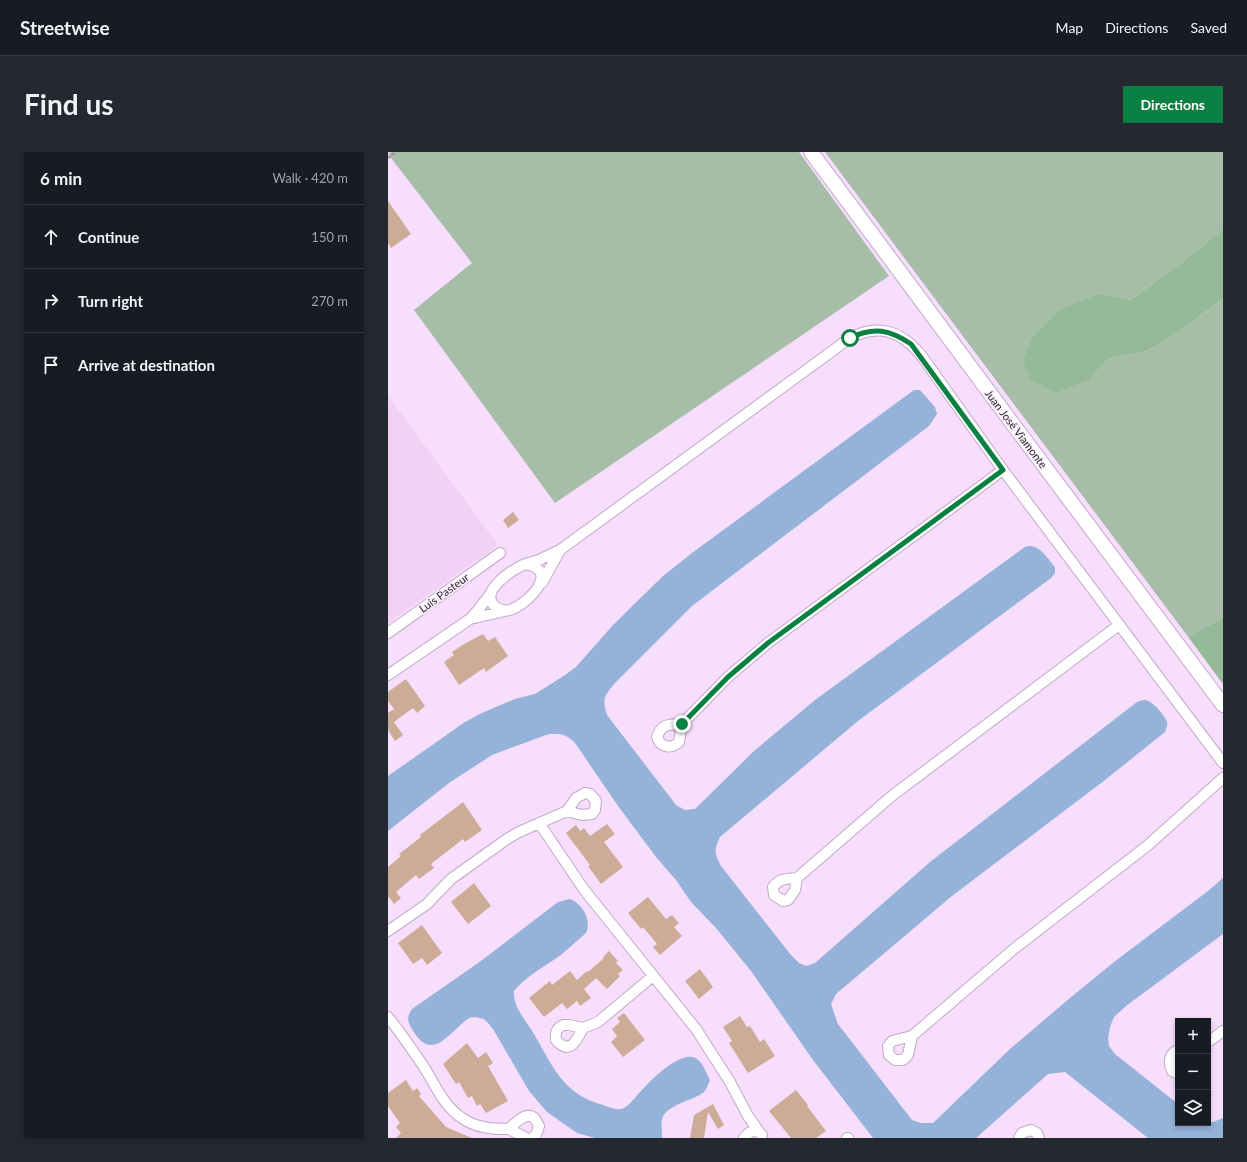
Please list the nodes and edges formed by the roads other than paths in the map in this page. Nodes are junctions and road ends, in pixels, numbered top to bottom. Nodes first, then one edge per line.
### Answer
1 (811, 152) edge
2 (1003, 470) junction
3 (560, 550) junction
4 (500, 553) dead end
5 (525, 564) junction
6 (542, 583) junction
7 (491, 593) junction
8 (508, 610) junction
9 (470, 619) junction
10 (1119, 625) junction
11 (388, 633) edge
12 (388, 675) edge
13 (1223, 705) edge
14 (682, 724) dead end
15 (1223, 763) edge
16 (1223, 778) edge
17 (568, 811) dead end
18 (539, 823) junction
19 (797, 878) dead end
20 (388, 930) edge
21 (654, 976) junction
22 (388, 1017) edge
23 (583, 1028) dead end
24 (1223, 1031) edge
25 (912, 1036) dead end
26 (1211, 1040) edge
27 (1175, 1051) edge
28 (1175, 1072) edge
29 (748, 1116) junction
30 (509, 1129) junction
31 (762, 1135) edge
32 (526, 1138) edge
33 (532, 1138) edge
34 (744, 1138) edge
35 (1019, 1138) edge
36 (1040, 1138) edge

1 - 13 street, Juan José Viamonte
2 - 3 street
2 - 10 street
2 - 14 street
3 - 5 street
3 - 6 street
4 - 11 street, Luis Pasteur
5 - 6 street
5 - 7 street
6 - 8 street
7 - 8 street
7 - 9 street
8 - 9 street
9 - 12 street
10 - 15 street
10 - 19 street
16 - 25 street
17 - 18 street
18 - 20 street
18 - 21 street
21 - 23 street
21 - 29 street
22 - 30 street
24 - 26 street
27 - 28 street
29 - 31 street
29 - 34 street
30 - 32 street
30 - 33 street
31 - 34 street
35 - 36 street

